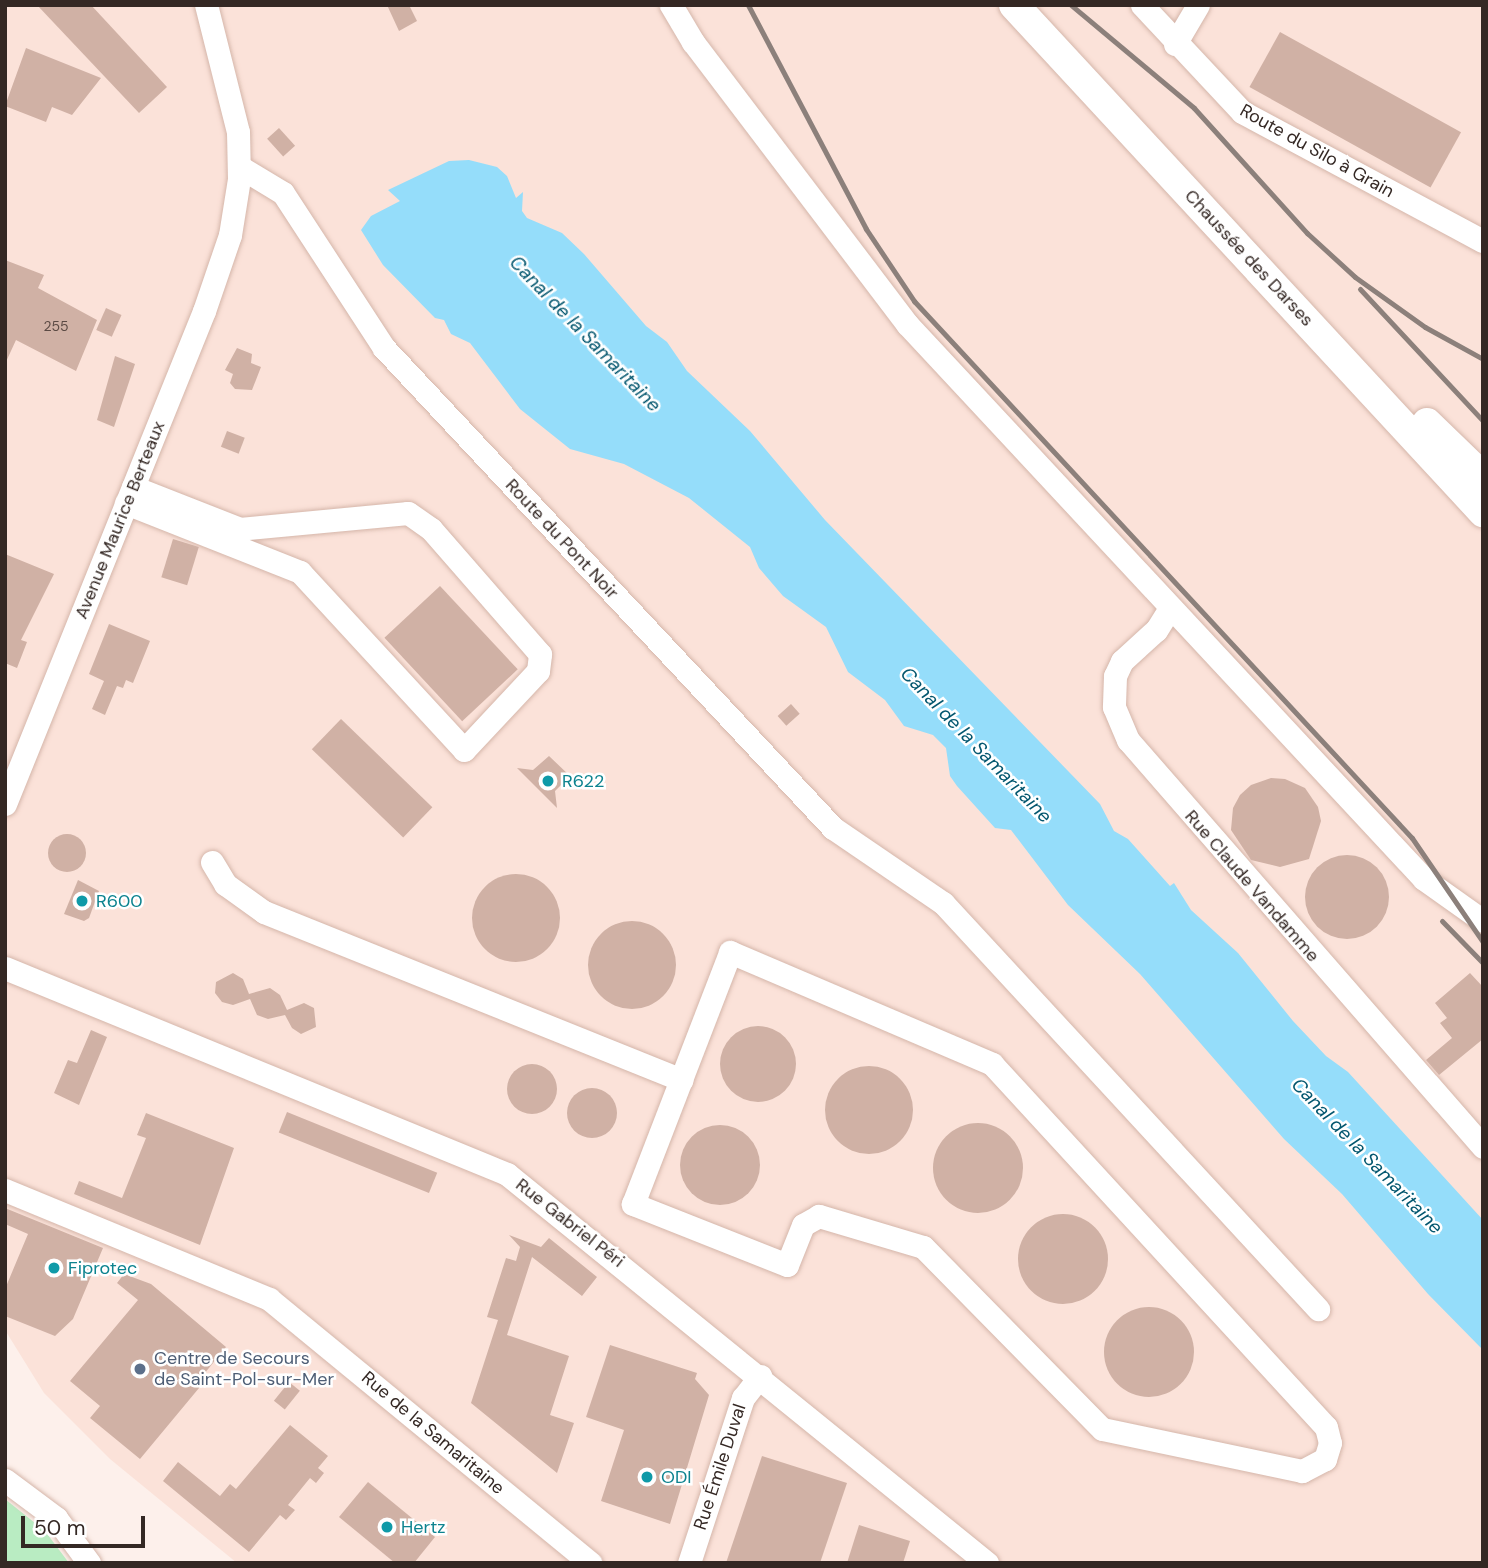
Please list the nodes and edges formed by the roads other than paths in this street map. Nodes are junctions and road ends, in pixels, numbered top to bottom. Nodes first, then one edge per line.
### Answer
1 (206, 5) edge
2 (671, 5) edge
3 (1198, 5) edge
4 (1150, 8) edge
5 (1032, 11) edge
6 (1175, 44) junction
7 (240, 167) junction
8 (1483, 241) edge
9 (1483, 477) edge
10 (130, 495) junction
11 (1483, 512) edge
12 (1170, 608) junction
13 (5, 804) edge
14 (212, 862) dead end
15 (1483, 922) edge
16 (5, 968) edge
17 (681, 1080) junction
18 (1483, 1147) edge
19 (5, 1190) edge
20 (1318, 1309) dead end
21 (760, 1376) junction
22 (5, 1480) edge
23 (89, 1563) edge
24 (590, 1563) edge
25 (689, 1563) edge
26 (987, 1563) edge

1 - 7 street
2 - 12 street
3 - 6 street
4 - 6 street, Route du Silo à Grain
5 - 9 main road, Chaussée des Darses
5 - 11 main road, Chaussée des Darses
6 - 8 street, Route du Silo à Grain
7 - 10 street, Avenue Maurice Berteaux
7 - 20 street, Route du Pont Noir
10 - 10 street
10 - 13 street, Avenue Maurice Berteaux
12 - 15 street
12 - 18 street, Rue Claude Vandamme
14 - 17 street
16 - 21 street, Rue Gabriel Péri
17 - 17 street
19 - 24 street, Rue de la Samaritaine
21 - 25 street, Rue Émile Duval
21 - 26 street, Rue Gabriel Péri
22 - 23 street

